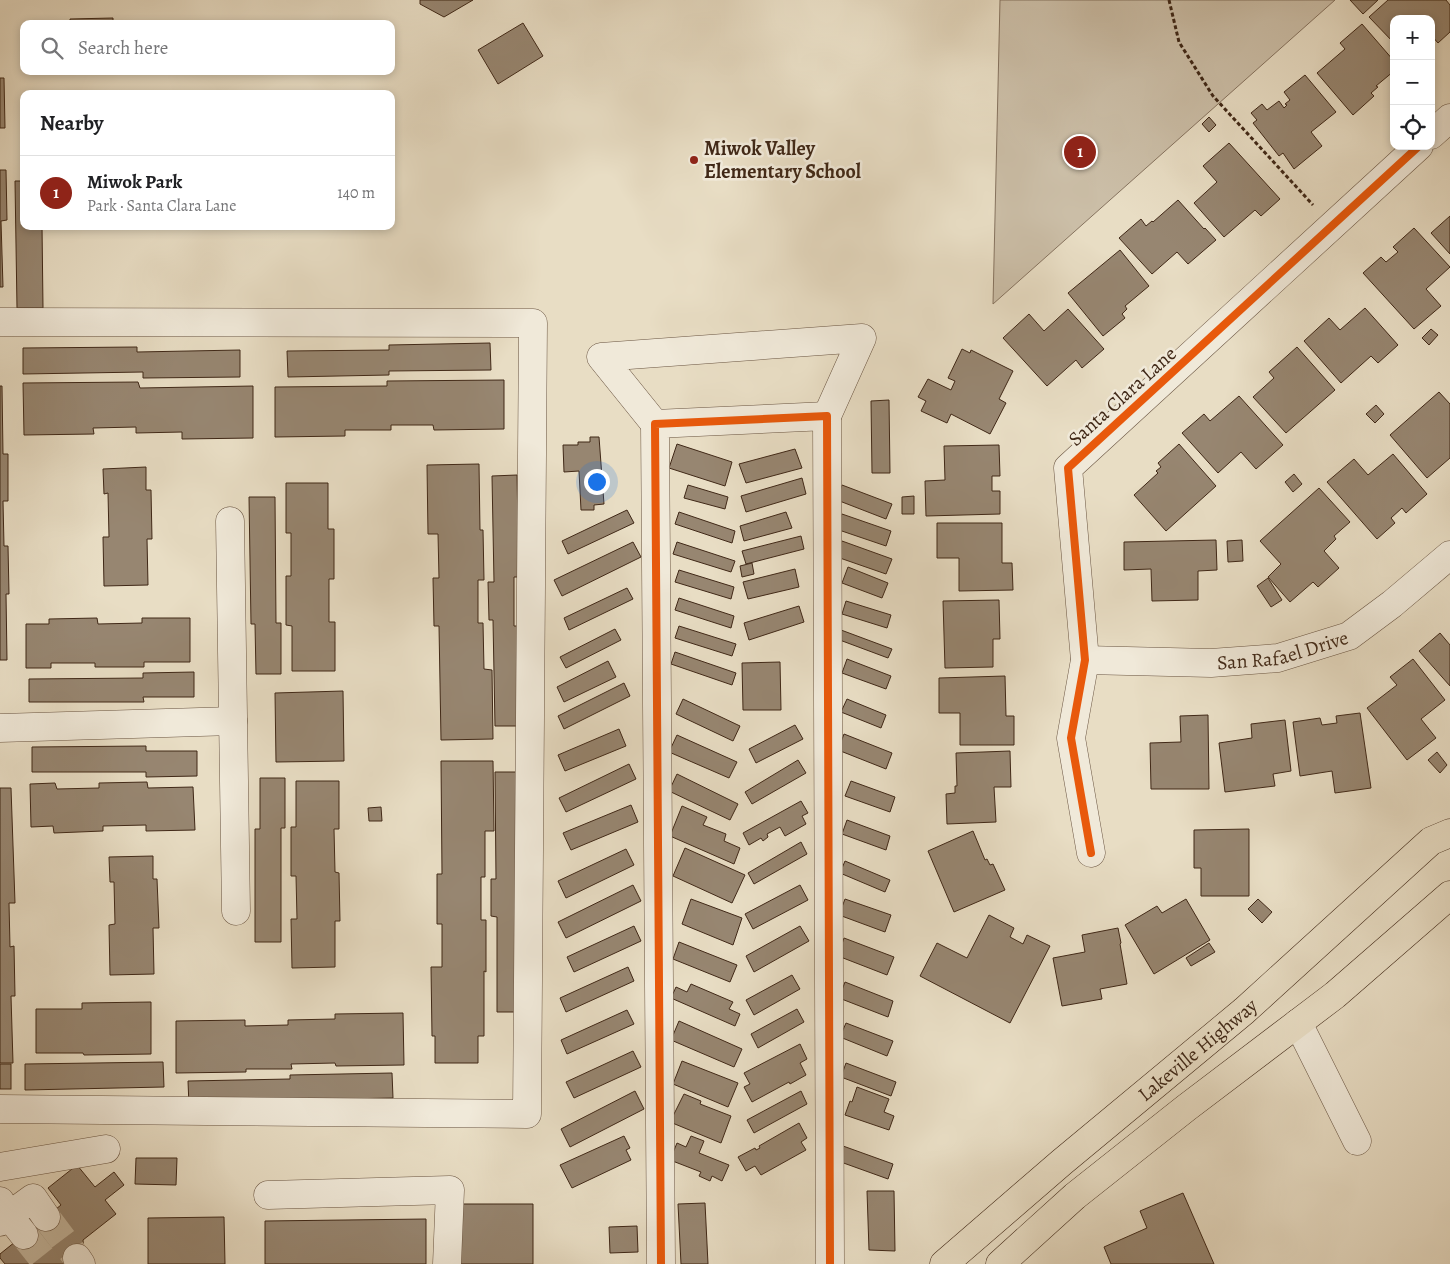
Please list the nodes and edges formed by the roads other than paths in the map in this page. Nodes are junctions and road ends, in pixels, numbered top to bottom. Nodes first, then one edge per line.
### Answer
1 (1450, 118) edge
2 (1435, 131) edge
3 (1415, 150) edge
4 (0, 322) edge
5 (827, 416) junction
6 (655, 424) junction
7 (230, 521) dead end
8 (1450, 555) edge
9 (1085, 660) junction
10 (233, 720) junction
11 (0, 728) edge
12 (1450, 833) edge
13 (1091, 854) dead end
14 (1450, 894) edge
15 (236, 911) dead end
16 (1298, 1024) junction
17 (0, 1109) edge
18 (1357, 1141) dead end
19 (106, 1148) dead end
20 (0, 1167) edge
21 (268, 1195) dead end
22 (46, 1217) tunnel mouth
23 (8, 1218) edge
24 (447, 1264) edge
25 (661, 1264) edge
26 (830, 1264) edge
27 (944, 1264) edge
28 (1000, 1264) edge

1 - 2 street
3 - 9 street, Santa Clara Lane
4 - 17 street
5 - 6 street
5 - 6 street
5 - 26 street
6 - 25 street
7 - 10 street
8 - 9 street, San Rafael Drive
9 - 13 street, Santa Clara Lane
10 - 11 street
10 - 15 street
12 - 27 main road, Lakeville Highway
14 - 16 main road, Lakeville Highway
16 - 18 street
16 - 28 main road, Lakeville Highway
19 - 20 street
21 - 24 street
22 - 23 street

